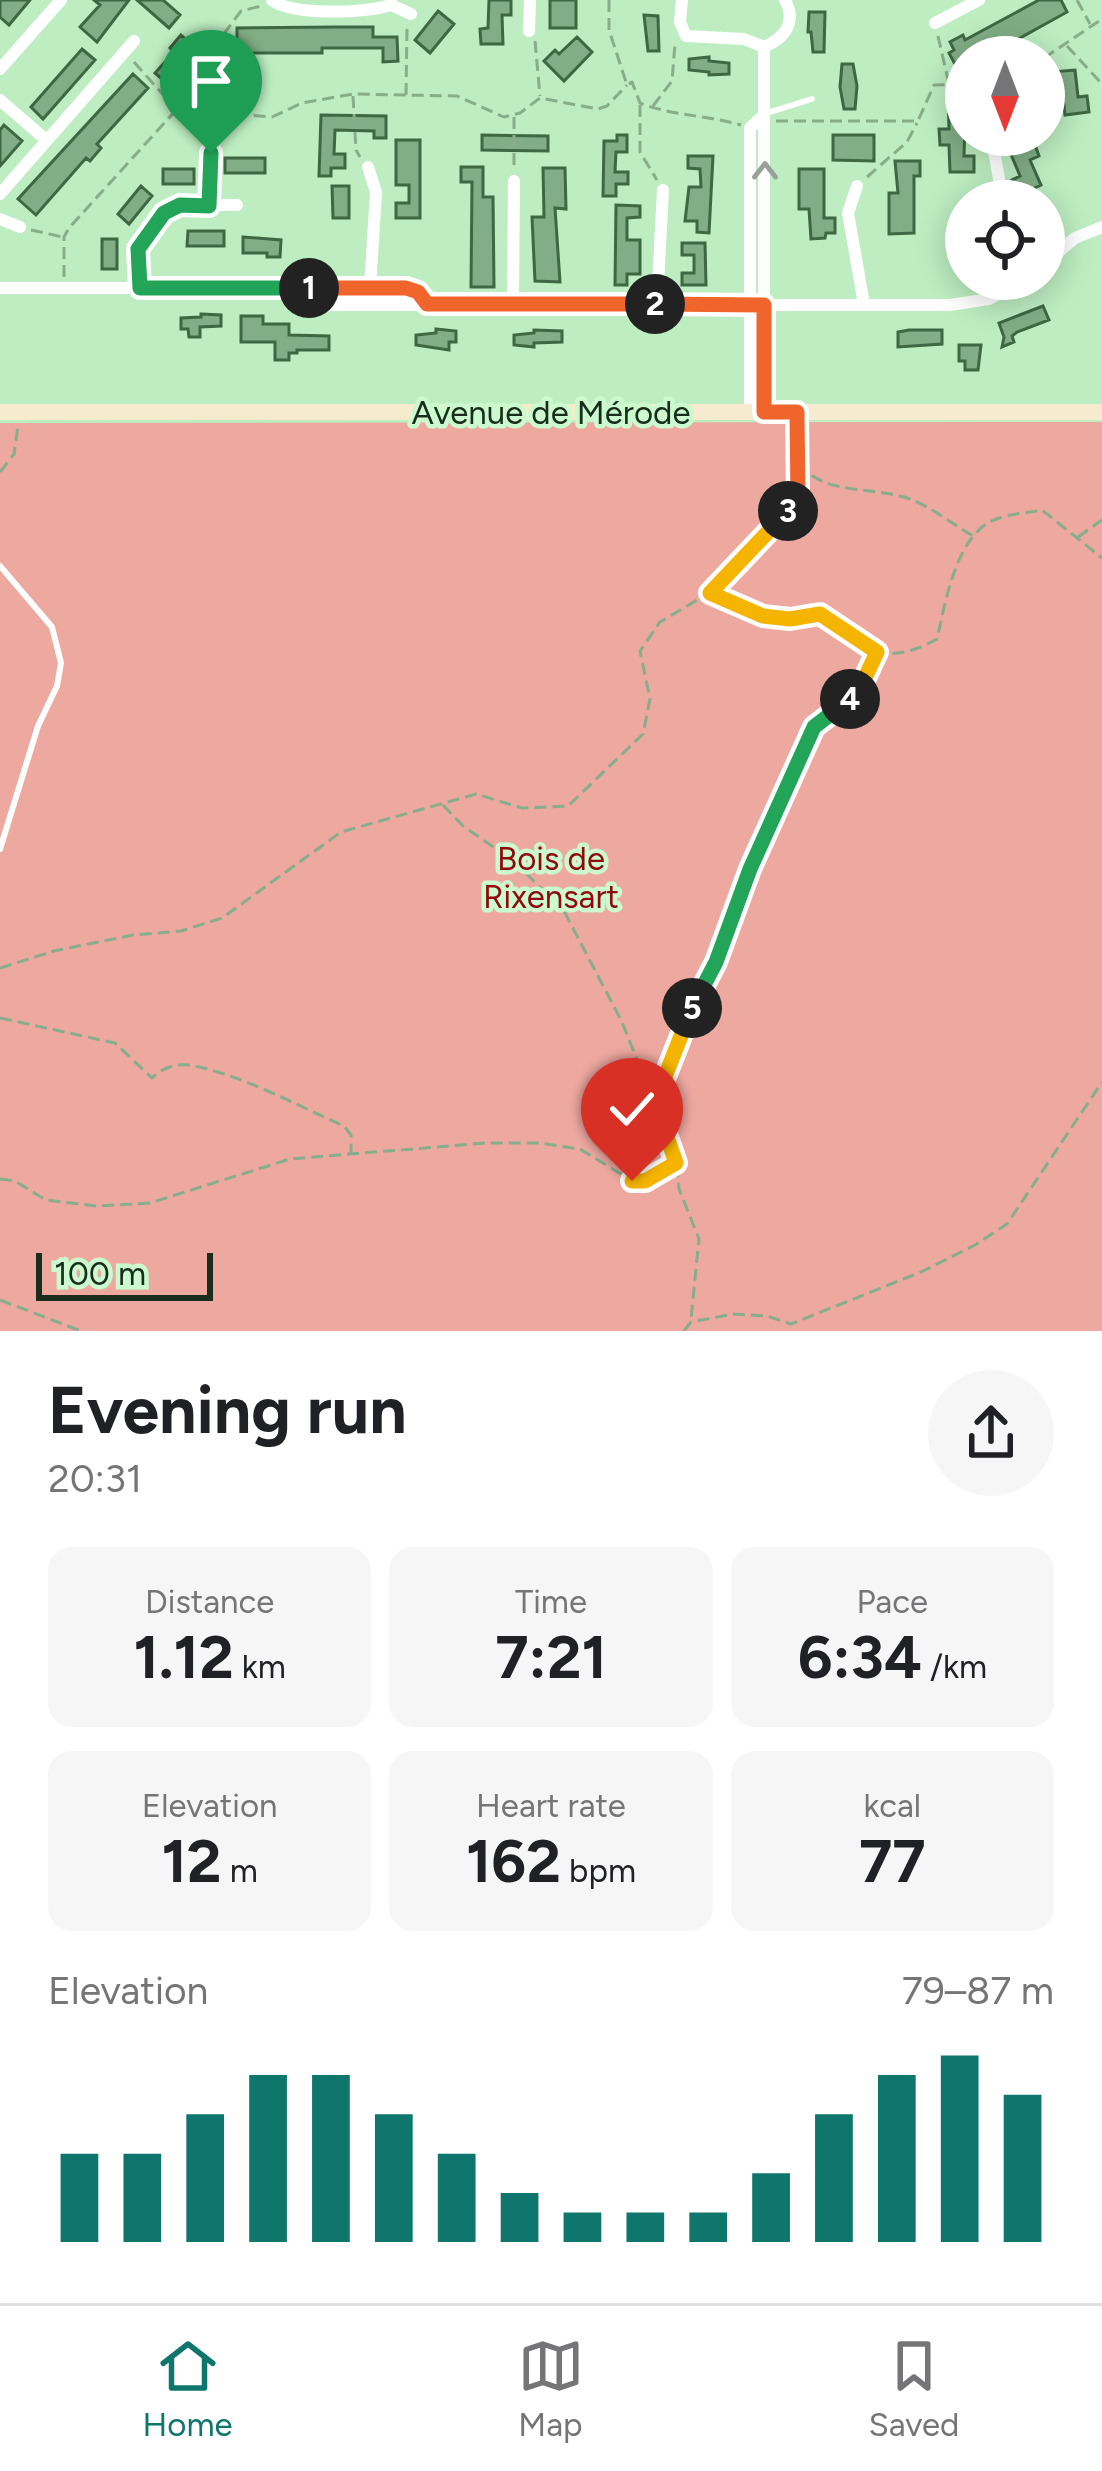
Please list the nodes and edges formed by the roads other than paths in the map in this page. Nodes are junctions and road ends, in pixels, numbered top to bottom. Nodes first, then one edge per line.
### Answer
1 (61, 0) edge
2 (530, 0) edge
3 (682, 0) edge
4 (784, 0) edge
5 (980, 0) edge
6 (391, 3) edge
7 (276, 4) edge
8 (411, 14) road end
9 (935, 22) road end
10 (530, 31) road end
11 (129, 46) road end
12 (764, 47) junction
13 (0, 69) edge
14 (812, 99) dead end
15 (0, 100) edge
16 (765, 118) junction
17 (45, 139) junction
18 (368, 167) road end
19 (514, 181) road end
20 (856, 186) road end
21 (663, 190) road end
22 (0, 194) edge
23 (237, 205) dead end
24 (0, 219) edge
25 (20, 227) road end
26 (1102, 227) edge
27 (1065, 245) edge
28 (0, 288) edge
29 (140, 288) junction
30 (305, 288) junction
31 (370, 288) junction
32 (984, 300) edge
33 (427, 304) junction
34 (513, 304) junction
35 (657, 304) junction
36 (864, 304) junction
37 (757, 305) junction
38 (9, 412) edge
39 (757, 412) junction
40 (1102, 412) edge
41 (0, 566) edge
42 (0, 849) edge

1 - 13 street
2 - 10 street
3 - 12 street
4 - 12 street
5 - 9 street
6 - 7 street
6 - 8 street
11 - 17 street
12 - 16 street
14 - 16 lane
15 - 17 street
37 -> 16 street
16 - 37 street
17 - 22 street
18 - 31 street
19 - 34 street
20 - 36 street
21 - 35 street
23 - 29 street
24 - 25 street
26 - 27 street
28 - 29 street
29 - 30 street
30 - 31 street
30 - 33 street
31 - 33 street
32 - 36 street
33 - 34 street
34 - 35 street
35 - 37 street
36 - 37 street
37 - 39 street
38 - 39 street, Avenue de Mérode
39 - 40 street, Avenue de Mérode
41 - 42 lane

